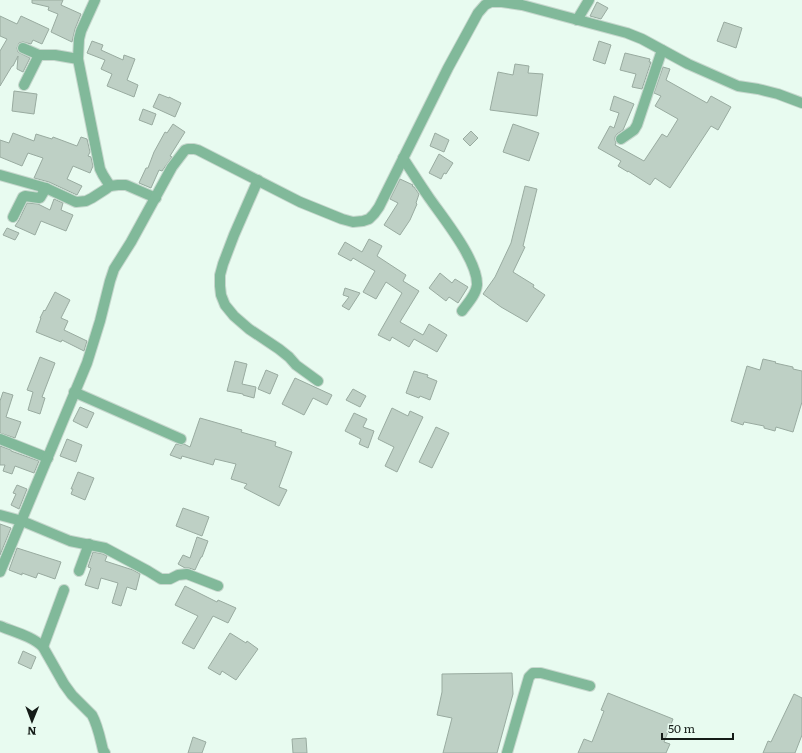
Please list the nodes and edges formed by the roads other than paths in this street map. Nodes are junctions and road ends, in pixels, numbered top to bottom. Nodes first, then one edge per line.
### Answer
1 (95, 0) edge
2 (589, 0) edge
3 (487, 2) edge
4 (577, 20) junction
5 (23, 48) dead end
6 (662, 50) junction
7 (39, 55) junction
8 (78, 59) junction
9 (24, 85) dead end
10 (802, 103) edge
11 (620, 139) dead end
12 (403, 158) junction
13 (0, 175) edge
14 (258, 180) junction
15 (110, 186) junction
16 (46, 188) junction
17 (156, 198) junction
18 (13, 217) dead end
19 (462, 311) dead end
20 (318, 381) dead end
21 (74, 392) junction
22 (0, 439) edge
23 (181, 439) dead end
24 (48, 458) junction
25 (0, 514) edge
26 (22, 521) junction
27 (89, 544) junction
28 (0, 570) edge
29 (79, 570) dead end
30 (218, 586) dead end
31 (64, 590) dead end
32 (0, 626) edge
33 (43, 647) junction
34 (590, 686) dead end
35 (105, 753) edge
36 (507, 753) edge

1 - 8 street
2 - 4 street
3 - 4 street
3 - 12 street
4 - 6 street
5 - 7 street
6 - 10 street
6 - 11 street
7 - 8 street
7 - 9 street
8 - 15 street
12 - 14 street
12 - 19 street
13 - 16 street
14 - 17 street
14 - 20 street
15 - 16 street
15 - 17 street
16 - 18 street
17 - 21 street
21 - 23 street
21 - 24 street
22 - 24 street
24 - 26 street
25 - 26 street
26 - 27 street
26 - 28 street
27 - 29 street
27 - 30 street
31 - 33 street
32 - 33 street
33 - 35 street
34 - 36 street

